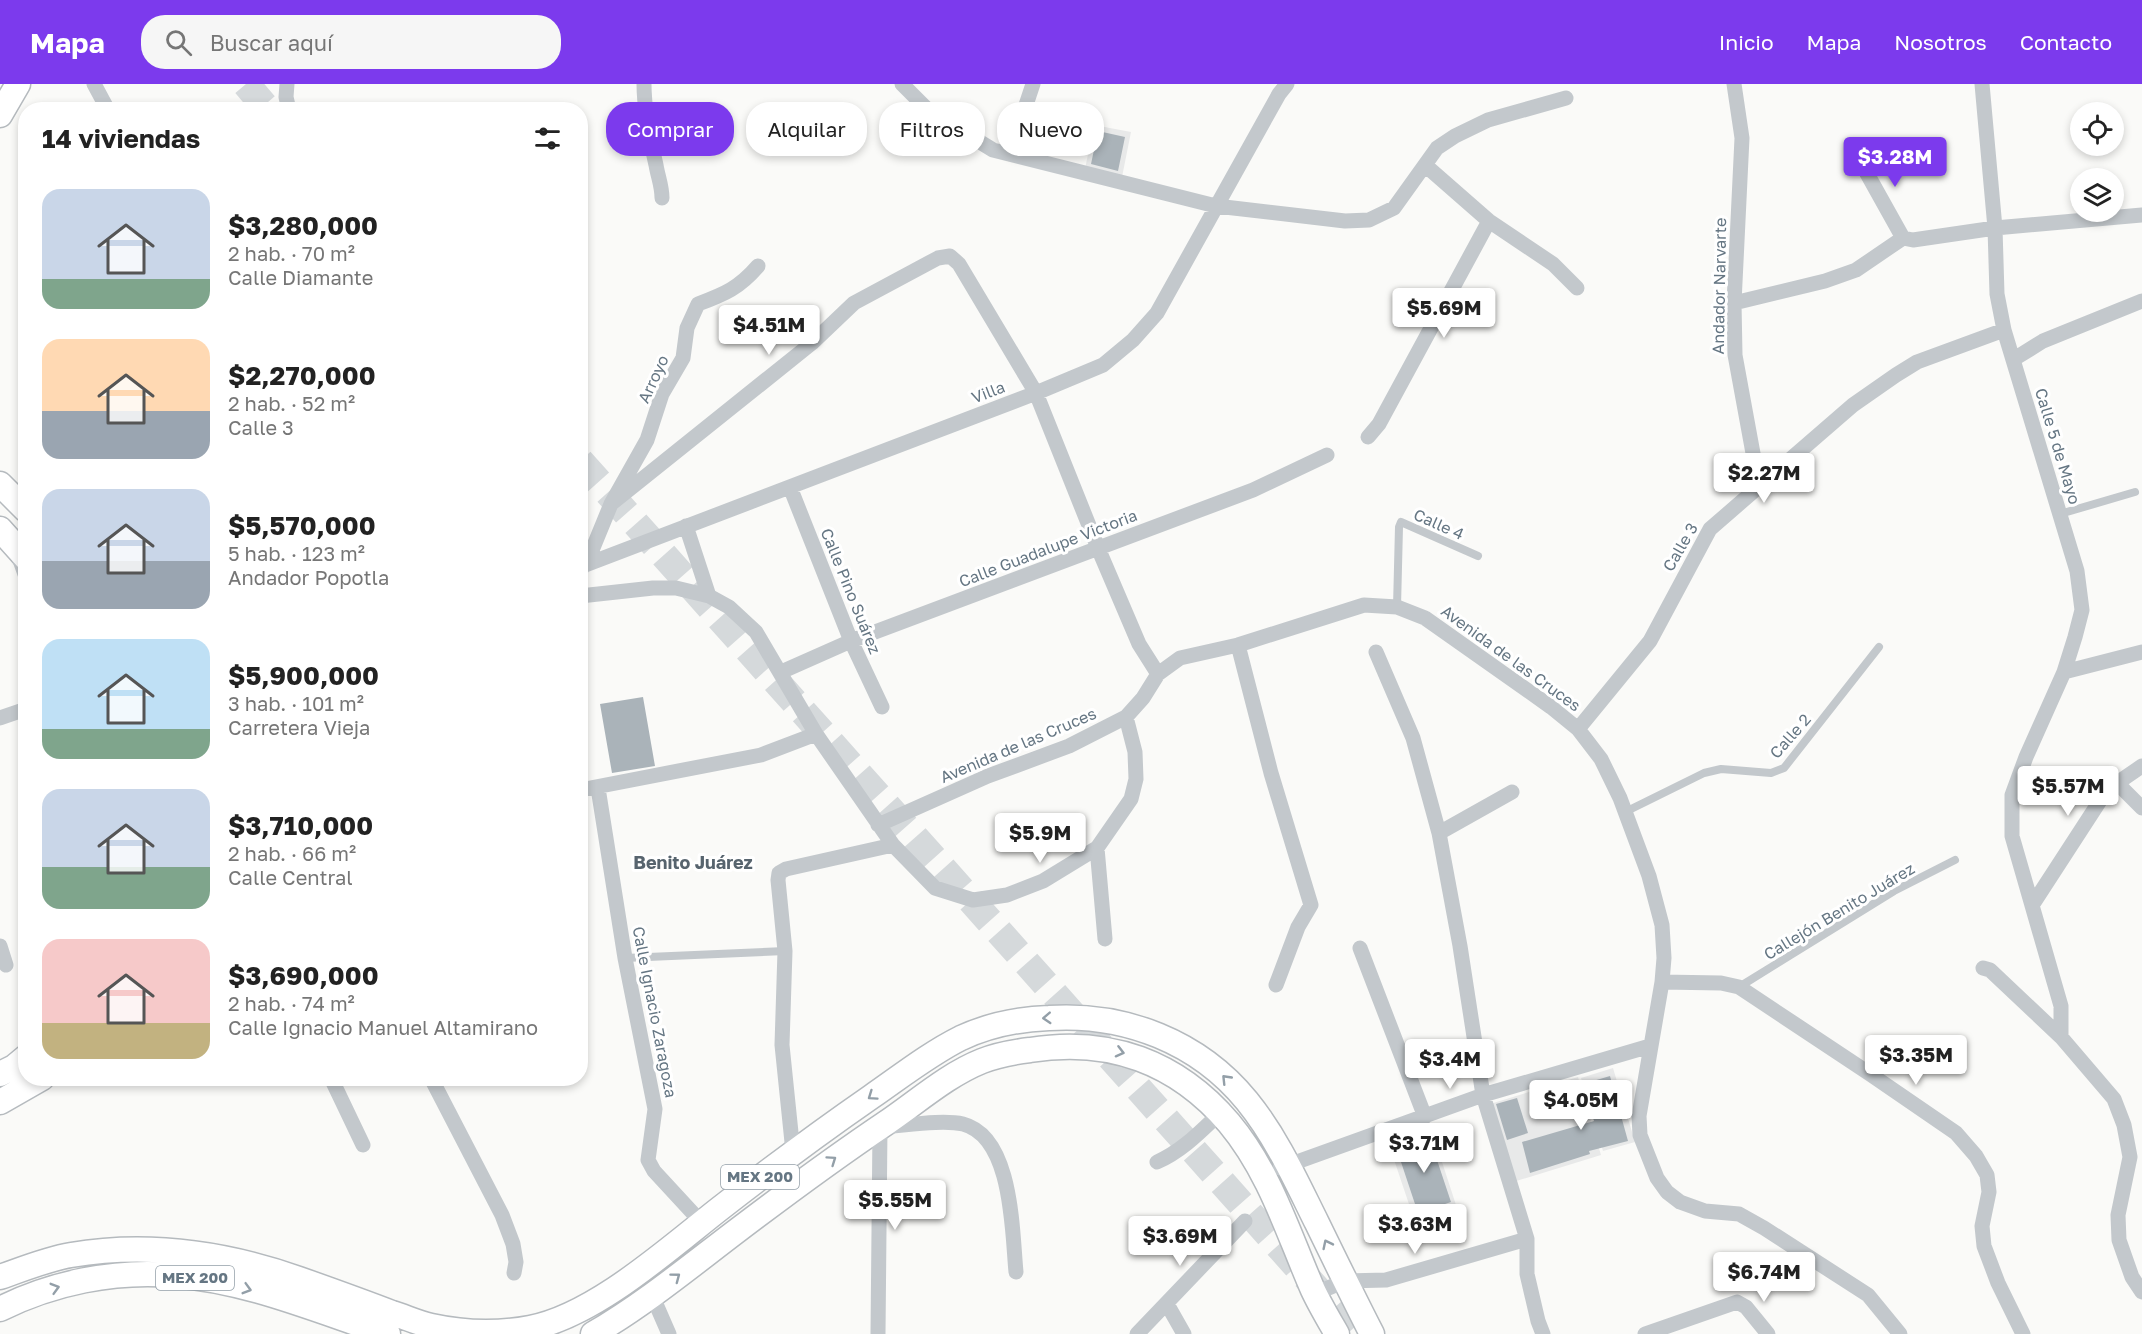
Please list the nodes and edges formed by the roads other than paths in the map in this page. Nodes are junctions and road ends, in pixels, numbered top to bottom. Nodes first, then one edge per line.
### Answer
1 (18, 84) edge
2 (94, 84) edge
3 (287, 84) edge
4 (644, 84) edge
5 (902, 84) edge
6 (1033, 84) edge
7 (1734, 84) edge
8 (1982, 84) edge
9 (1278, 87) edge
10 (1566, 98) dead end
11 (104, 102) edge
12 (287, 102) edge
13 (1027, 102) edge
14 (0, 115) edge
15 (997, 151) edge
16 (1855, 152) dead end
17 (1017, 156) edge
18 (1425, 165) junction
19 (662, 198) dead end
20 (1216, 206) junction
21 (2142, 214) edge
22 (1489, 221) junction
23 (1995, 228) junction
24 (1903, 238) junction
25 (758, 266) dead end
26 (1577, 288) dead end
27 (2142, 301) edge
28 (1734, 303) junction
29 (2004, 330) junction
30 (2014, 359) junction
31 (1036, 393) junction
32 (1368, 436) dead end
33 (1327, 455) dead end
34 (0, 484) edge
35 (1759, 486) junction
36 (790, 487) junction
37 (2135, 492) dead end
38 (18, 502) edge
39 (611, 504) junction
40 (2060, 514) junction
41 (686, 526) junction
42 (1098, 548) junction
43 (588, 555) edge
44 (1478, 556) dead end
45 (588, 564) edge
46 (588, 595) edge
47 (709, 596) junction
48 (1397, 607) junction
49 (850, 641) junction
50 (1238, 645) junction
51 (1879, 647) dead end
52 (1376, 652) dead end
53 (2142, 652) edge
54 (782, 672) junction
55 (2064, 672) junction
56 (1158, 674) junction
57 (882, 707) dead end
58 (18, 712) edge
59 (1126, 717) junction
60 (0, 718) edge
61 (1578, 729) junction
62 (816, 734) junction
63 (2142, 766) edge
64 (2117, 783) junction
65 (598, 788) junction
66 (588, 789) edge
67 (1512, 792) dead end
68 (2142, 808) edge
69 (1625, 812) junction
70 (878, 825) junction
71 (1439, 833) junction
72 (893, 846) junction
73 (1097, 848) junction
74 (1955, 860) dead end
75 (2033, 904) junction
76 (1105, 939) dead end
77 (0, 946) edge
78 (1360, 948) dead end
79 (785, 951) junction
80 (625, 958) junction
81 (6, 965) dead end
82 (1983, 968) dead end
83 (1662, 982) junction
84 (1276, 985) dead end
85 (1739, 987) junction
86 (2061, 1037) junction
87 (1650, 1046) junction
88 (18, 1064) edge
89 (0, 1074) edge
90 (28, 1086) edge
91 (335, 1086) edge
92 (435, 1086) edge
93 (1483, 1095) junction
94 (0, 1102) edge
95 (1220, 1113) junction
96 (1425, 1117) junction
97 (879, 1127) junction
98 (363, 1145) dead end
99 (793, 1152) junction
100 (1157, 1162) dead end
101 (1288, 1164) junction
102 (1264, 1174) junction
103 (1245, 1221) dead end
104 (702, 1223) junction
105 (1527, 1239) junction
106 (1016, 1272) dead end
107 (514, 1273) dead end
108 (2137, 1274) edge
109 (0, 1277) edge
110 (1345, 1281) junction
111 (2142, 1292) edge
112 (1314, 1294) junction
113 (652, 1295) junction
114 (1167, 1304) junction
115 (0, 1309) edge
116 (388, 1334) edge
117 (593, 1334) edge
118 (669, 1334) edge
119 (878, 1334) edge
120 (1137, 1334) edge
121 (1184, 1334) edge
122 (1337, 1334) edge
123 (1372, 1334) edge
124 (1543, 1334) edge
125 (1645, 1334) edge
126 (1768, 1334) edge
127 (1900, 1334) edge
128 (2023, 1334) edge

1 - 14 main road
2 - 11 street
3 - 12 street
4 - 19 street
5 - 15 street
6 - 13 street
7 - 28 street, Andador Narvarte
8 - 23 street, Calle 5 de Mayo
9 - 20 street, Villa
10 - 18 street
16 - 24 street
17 - 20 street
18 - 20 street
18 - 22 street
20 - 31 street, Villa
21 - 23 street
22 - 26 street
22 - 32 street
23 - 24 street
23 - 29 street, Calle 5 de Mayo
24 - 28 street
25 - 39 street, Arroyo
27 - 30 street
28 - 35 street, Andador Narvarte
29 - 30 street, Calle 5 de Mayo
29 - 35 street, Calle 3
30 - 40 street, Calle 5 de Mayo
31 - 36 street, Villa
31 - 39 street
31 - 42 street
33 - 42 street, Calle Guadalupe Victoria
34 - 38 main road
35 - 61 street, Calle 3
36 - 41 street, Villa
36 - 49 street, Calle Pino Suárez
37 - 40 lane
39 - 43 street, Arroyo
40 - 55 street, Calle 5 de Mayo
41 - 45 street, Villa
41 - 47 street
42 - 49 street, Calle Guadalupe Victoria
42 - 56 street
44 - 48 lane, Calle 4
46 - 47 street
47 - 54 street
48 - 50 street, Avenida de las Cruces
48 - 61 street, Avenida de las Cruces
49 - 54 street, Calle Guadalupe Victoria
49 - 57 street, Calle Pino Suárez
50 - 56 street, Avenida de las Cruces
50 - 84 street
51 - 69 lane, Calle 2
52 - 71 street
53 - 55 street
54 - 62 street
55 - 75 street, Calle 5 de Mayo
56 - 59 street, Avenida de las Cruces
58 - 60 street
59 - 70 street, Avenida de las Cruces
59 - 73 street
61 - 69 street, Avenida de las Cruces
62 - 65 street
62 - 70 street
63 - 64 street
64 - 68 street
64 - 75 street
65 - 66 street
65 - 80 street, Calle Ignacio Zaragoza
67 - 71 street
69 - 83 street, Avenida de las Cruces
70 - 72 street
71 - 93 street
72 - 73 street
72 - 79 street
73 - 76 street
74 - 85 lane, Callejón Benito Juárez
75 - 86 street, Calle 5 de Mayo
77 - 81 street
78 - 96 street
79 - 80 lane
79 - 99 street
80 - 104 street, Calle Ignacio Zaragoza
82 - 86 street
83 - 85 street
83 - 87 street, Avenida de las Cruces
85 - 128 street
86 - 108 street
87 - 93 street
87 - 127 street, Avenida de las Cruces
88 - 89 main road
90 - 94 main road
91 - 98 street
92 - 107 street
93 - 96 street
93 - 105 street
97 -> 95 main road, MEX 200
95 - 100 street
95 - 102 main road, MEX 200
96 - 101 street
97 - 106 street
113 -> 97 main road, MEX 200
97 - 119 street
101 -> 99 main road, MEX 200
99 - 104 main road, MEX 200
101 - 102 street
110 -> 101 main road, MEX 200
102 - 112 main road, MEX 200
103 - 114 street
104 - 109 main road, MEX 200
105 - 110 street
105 - 124 street
108 - 111 street
110 - 112 street
110 - 123 main road, MEX 200
112 - 122 main road, MEX 200
113 - 117 main road, MEX 200
113 - 118 street
114 - 120 street
114 - 121 street
115 -> 116 main road, MEX 200
125 - 126 street

